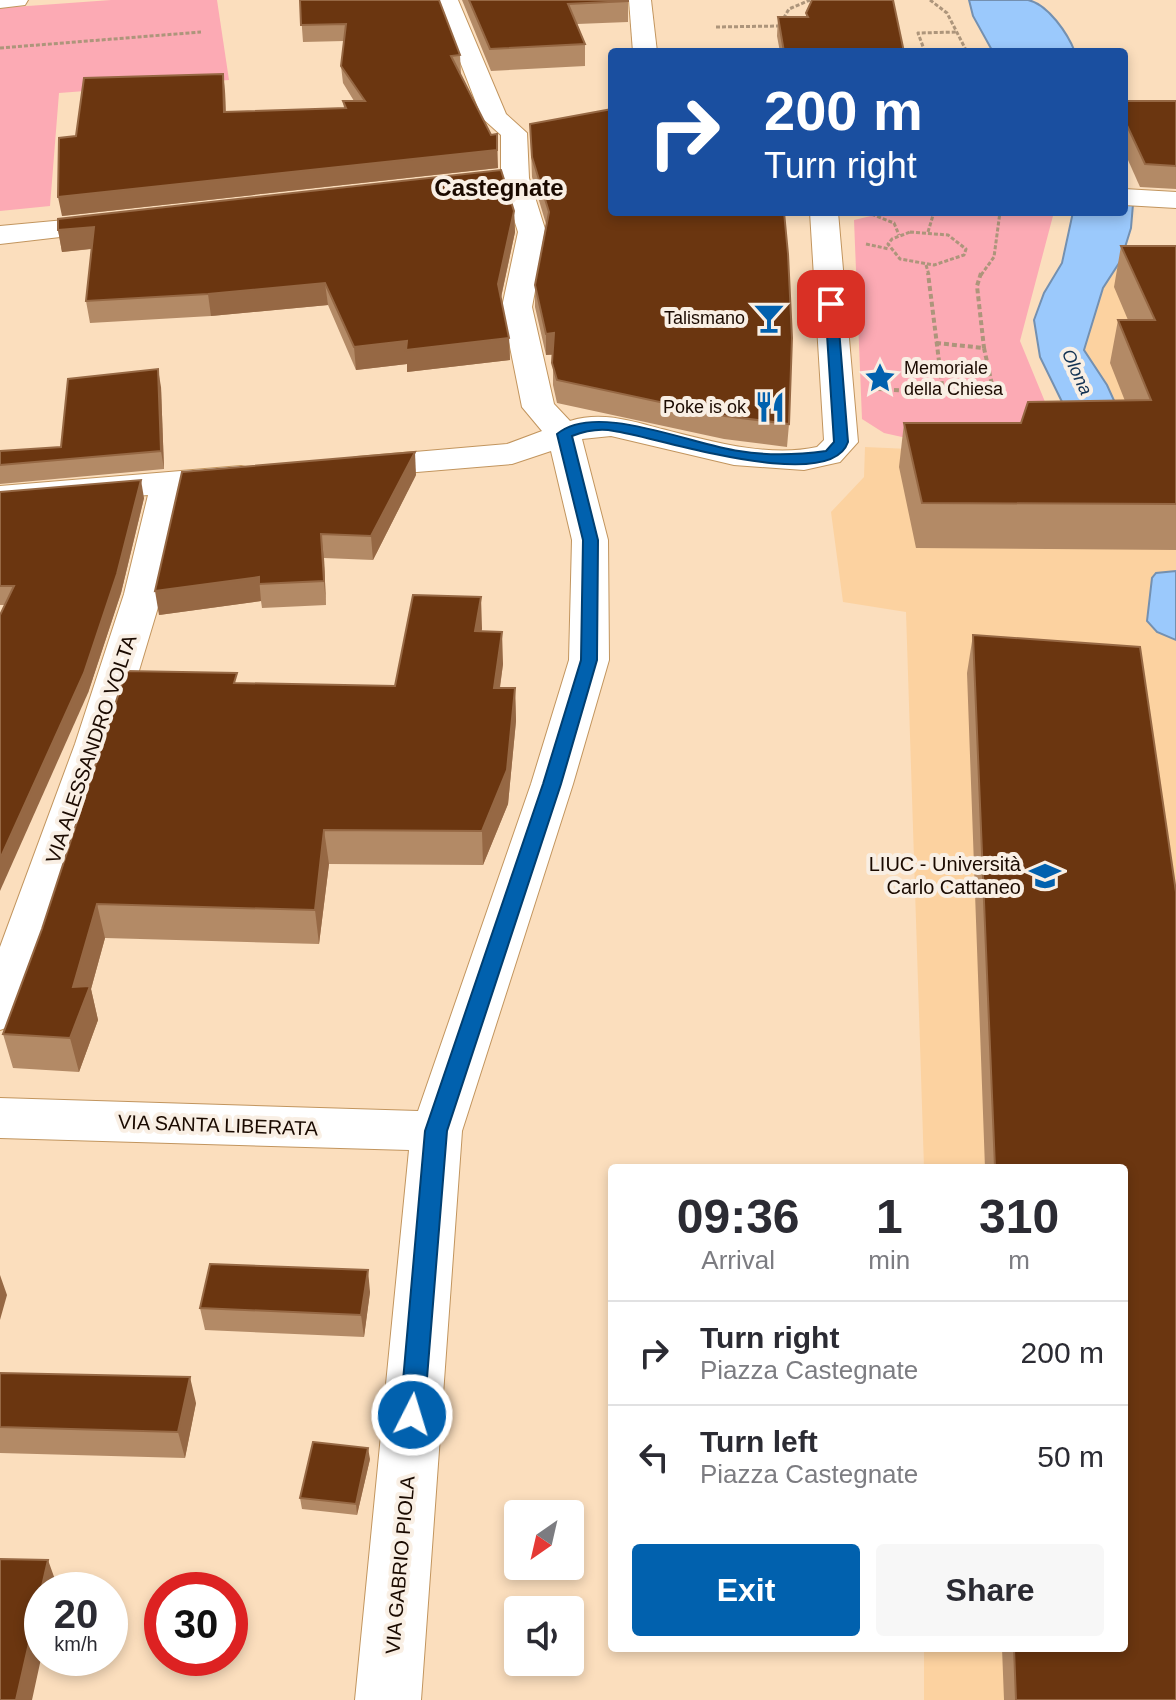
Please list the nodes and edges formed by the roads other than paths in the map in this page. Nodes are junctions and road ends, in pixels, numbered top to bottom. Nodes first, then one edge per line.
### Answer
1 (17, 0) edge
2 (447, 0) edge
3 (640, 0) edge
4 (0, 1) edge
5 (645, 48) edge
6 (515, 178) junction
7 (483, 182) edge
8 (1131, 197) edge
9 (1176, 200) edge
10 (824, 216) edge
11 (142, 220) edge
12 (0, 235) edge
13 (564, 434) junction
14 (324, 470) edge
15 (277, 473) edge
16 (168, 482) junction
17 (0, 497) edge
18 (0, 1012) edge
19 (0, 1118) edge
20 (436, 1131) junction
21 (388, 1700) edge

1 - 4 street
2 - 6 street, VIA GABRIO PIOLA
3 - 5 street
6 - 7 street
6 - 13 street, VIA GABRIO PIOLA
8 - 9 street
10 - 13 street
11 - 12 street
13 - 14 street
13 - 20 street, VIA GABRIO PIOLA
15 - 16 street
16 - 17 street
16 - 18 street, VIA ALESSANDRO VOLTA
19 - 20 street, VIA SANTA LIBERATA
20 - 21 street, VIA GABRIO PIOLA

